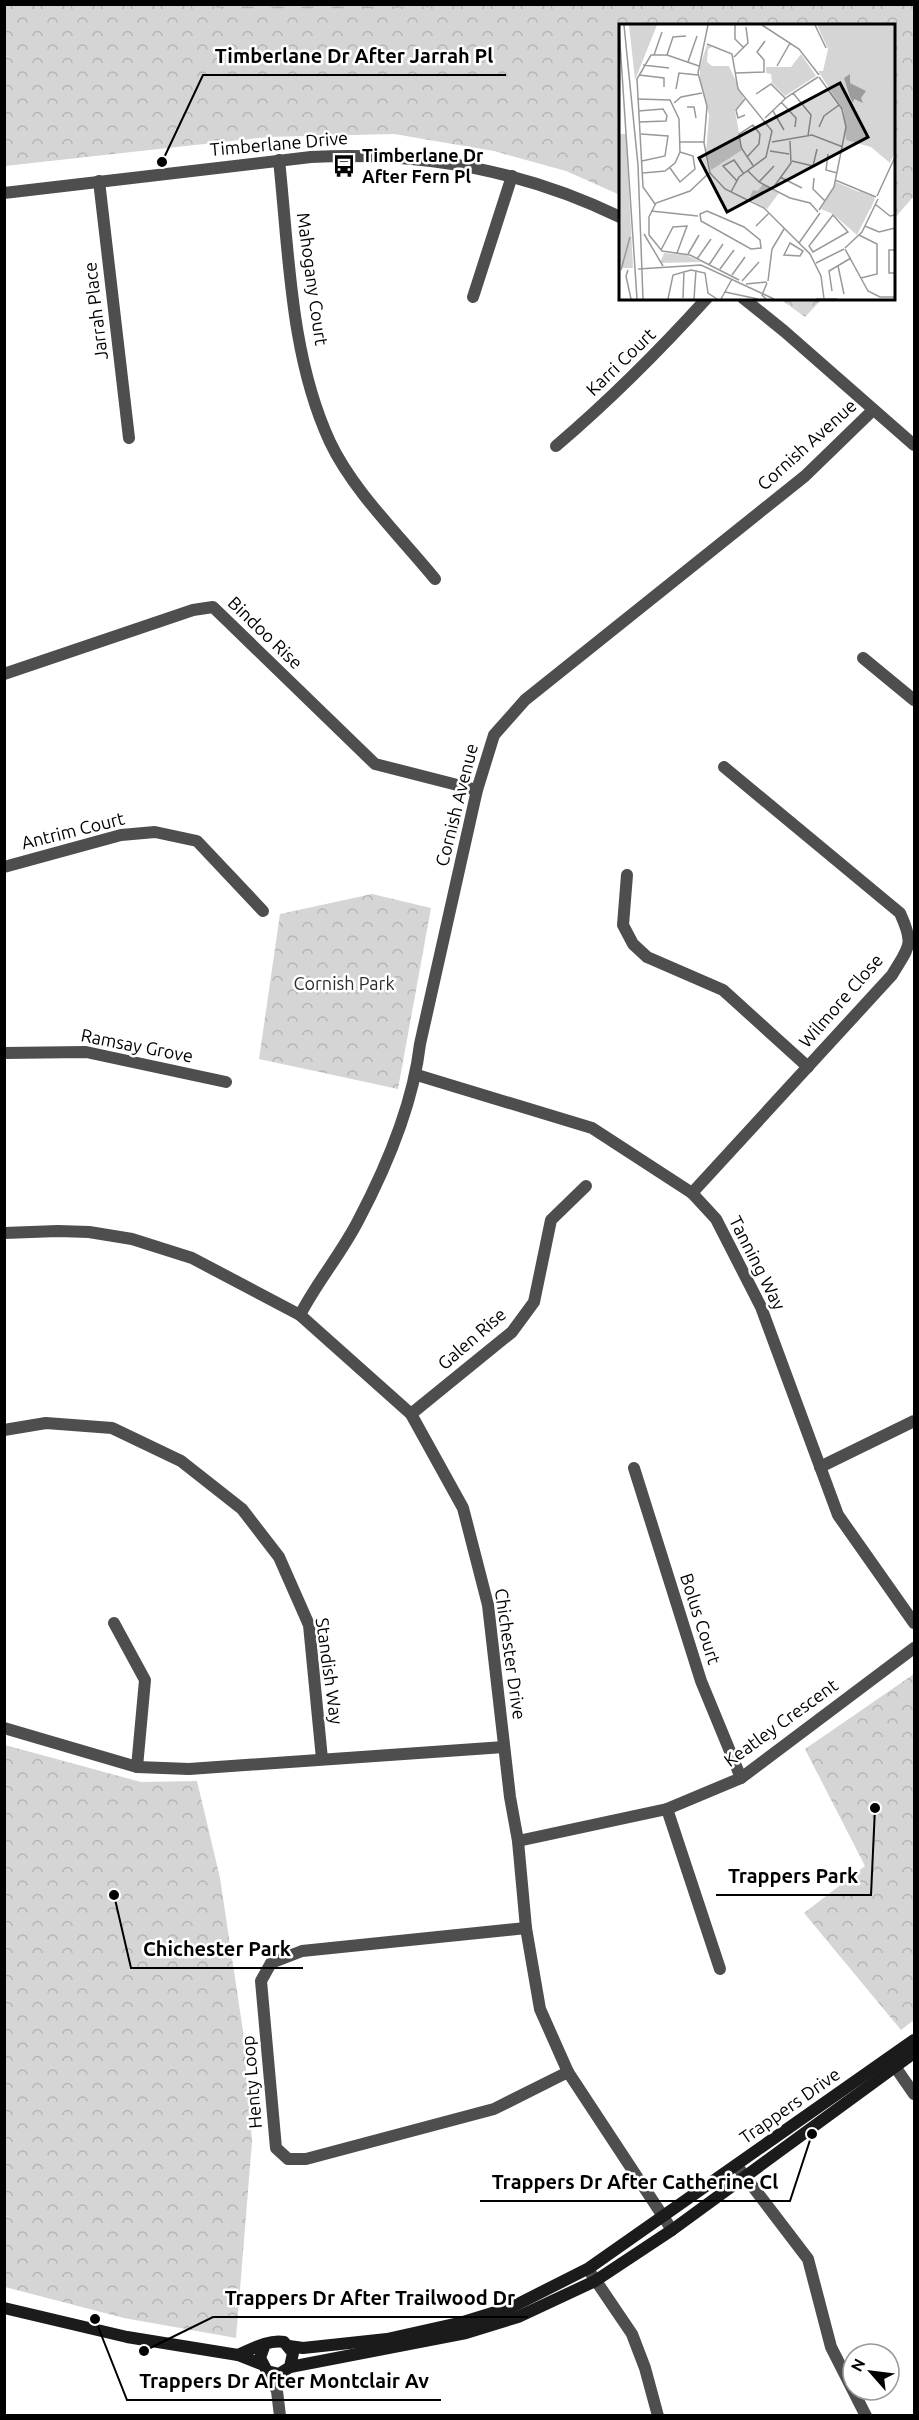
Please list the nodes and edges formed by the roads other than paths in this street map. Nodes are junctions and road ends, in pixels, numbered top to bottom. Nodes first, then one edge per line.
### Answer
1 (279, 160) junction
2 (512, 176) junction
3 (99, 181) junction
4 (4, 193) edge
5 (619, 216) edge
6 (473, 297) dead end
7 (705, 300) edge
8 (745, 300) edge
9 (873, 410) junction
10 (129, 438) dead end
11 (915, 445) edge
12 (556, 446) dead end
13 (435, 579) dead end
14 (863, 658) dead end
15 (4, 674) edge
16 (915, 700) edge
17 (724, 767) dead end
18 (477, 790) junction
19 (4, 867) edge
20 (627, 875) dead end
21 (263, 911) dead end
22 (4, 1053) edge
23 (808, 1067) junction
24 (417, 1075) junction
25 (226, 1082) dead end
26 (586, 1186) dead end
27 (692, 1193) junction
28 (4, 1233) edge
29 (300, 1315) junction
30 (411, 1414) junction
31 (915, 1421) edge
32 (4, 1430) edge
33 (820, 1467) junction
34 (634, 1468) dead end
35 (114, 1623) dead end
36 (915, 1623) edge
37 (915, 1648) edge
38 (4, 1728) edge
39 (504, 1747) junction
40 (322, 1759) junction
41 (137, 1767) junction
42 (741, 1778) junction
43 (667, 1809) junction
44 (518, 1841) junction
45 (526, 1928) junction
46 (720, 1969) dead end
47 (915, 2040) edge
48 (915, 2053) edge
49 (892, 2062) junction
50 (568, 2072) junction
51 (915, 2094) edge
52 (741, 2170) junction
53 (661, 2216) junction
54 (672, 2230) junction
55 (589, 2268) junction
56 (596, 2281) junction
57 (4, 2308) edge
58 (265, 2344) junction
59 (289, 2346) junction
60 (238, 2355) junction
61 (264, 2368) junction
62 (287, 2370) junction
63 (276, 2391) junction
64 (280, 2415) edge
65 (658, 2415) edge
66 (866, 2415) edge

1 - 2 street, Timberlane Drive
1 - 3 street, Timberlane Drive
1 - 13 street, Mahogany Court
2 - 5 street, Timberlane Drive
2 - 6 street
3 - 4 street, Timberlane Drive
3 - 10 street, Jarrah Place
7 - 12 street, Karri Court
8 - 9 street
9 - 11 street
9 - 18 street, Cornish Avenue
14 - 16 street
15 - 18 street, Bindoo Rise
17 - 23 street, Wilmore Close
18 - 24 street, Cornish Avenue
19 - 21 street, Antrim Court
20 - 23 street
22 - 25 street, Ramsay Grove
23 - 27 street, Wilmore Close
24 - 27 street, Tanning Way
24 - 29 street, Cornish Avenue
26 - 30 street, Galen Rise
27 - 33 street, Tanning Way
28 - 29 street, Chichester Drive
29 - 30 street, Chichester Drive
30 - 39 street, Chichester Drive
31 - 33 street
32 - 40 street, Standish Way
33 - 36 street, Tanning Way
34 - 42 street, Bolus Court
35 - 41 street
37 - 42 street, Keatley Crescent
38 - 41 street
39 - 40 street
39 - 44 street, Chichester Drive
40 - 41 street
42 - 43 street, Keatley Crescent
43 - 44 street, Keatley Crescent
43 - 46 street
44 - 45 street, Chichester Drive
45 - 50 street, Chichester Drive
45 - 50 street, Henty Loop
47 - 49 main road, Trappers Drive
48 - 49 main road, Trappers Drive
49 - 51 street
49 - 52 main road, Trappers Drive
50 - 53 street, Chichester Drive
52 - 53 main road, Trappers Drive
52 - 54 main road, Trappers Drive
52 - 66 street
53 - 54 street, Chichester Drive
53 - 55 main road, Trappers Drive
54 - 56 main road, Trappers Drive
55 - 56 street
55 - 59 main road, Trappers Drive
56 - 62 main road, Trappers Drive
56 - 65 street
57 - 60 main road
58 - 59 main road
58 - 60 main road
58 - 61 main road
59 - 62 main road
60 - 61 main road
61 - 62 main road
61 - 63 street
62 - 63 street
63 - 64 street

